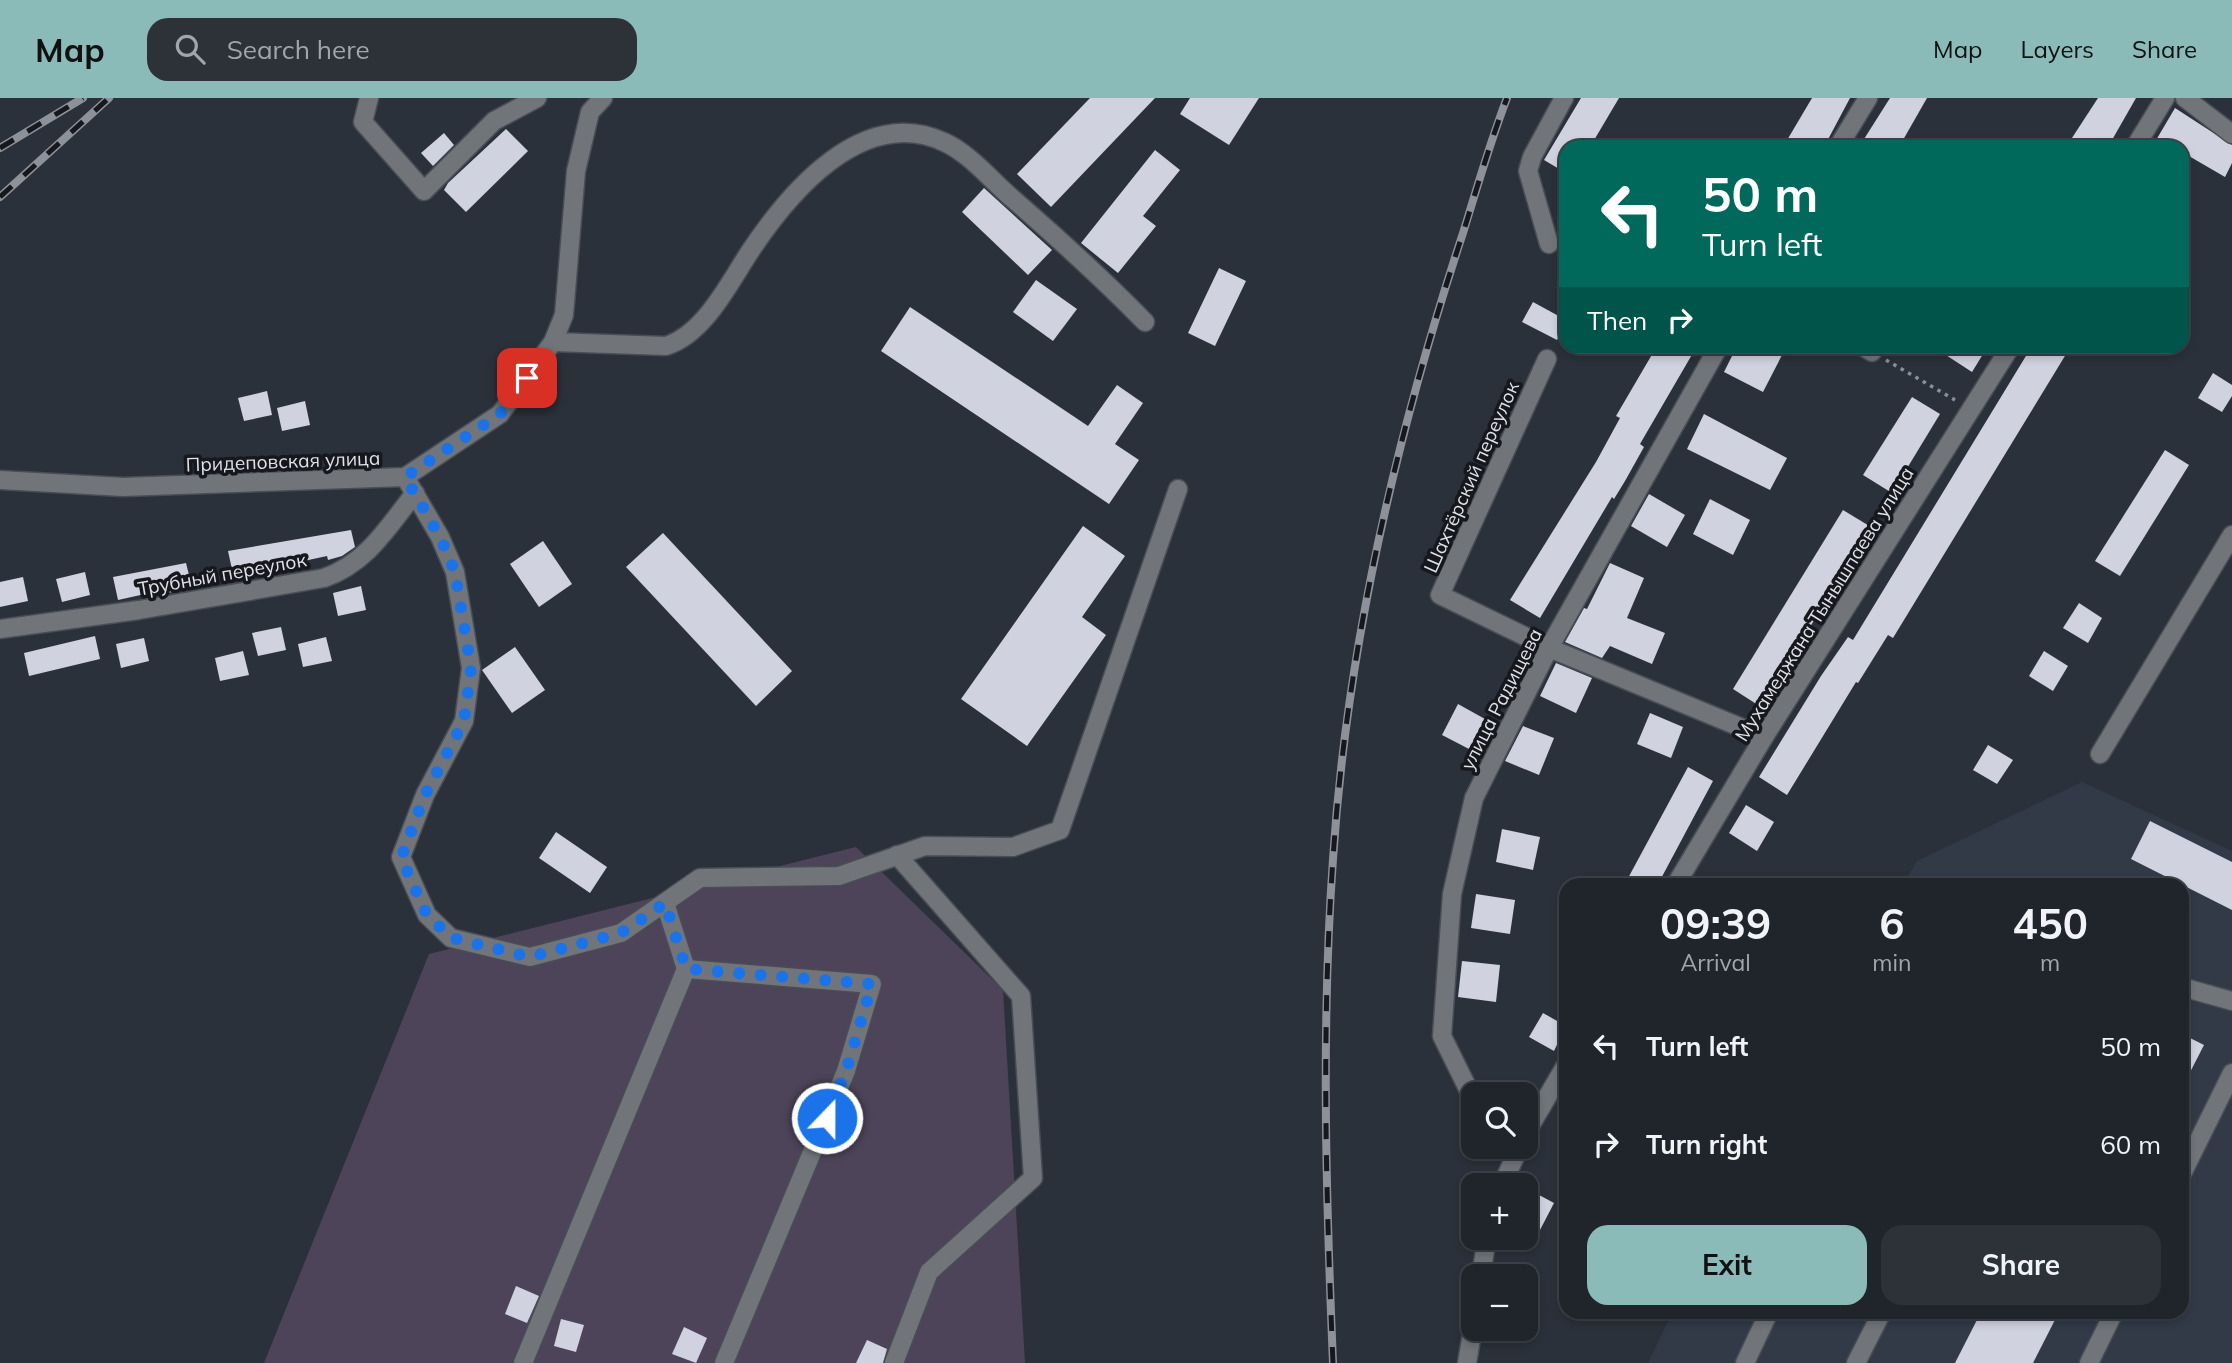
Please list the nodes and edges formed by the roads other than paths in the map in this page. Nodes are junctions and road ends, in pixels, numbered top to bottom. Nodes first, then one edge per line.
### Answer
1 (369, 98) edge
2 (1564, 98) edge
3 (1868, 98) edge
4 (2165, 98) edge
5 (2185, 98) edge
6 (529, 100) edge
7 (597, 100) edge
8 (2232, 134) edge
9 (1842, 140) edge
10 (2139, 140) edge
11 (1549, 244) dead end
12 (1146, 322) dead end
13 (553, 342) junction
14 (1714, 354) edge
15 (2006, 354) edge
16 (1547, 359) dead end
17 (0, 480) edge
18 (410, 485) junction
19 (1178, 489) dead end
20 (2232, 535) edge
21 (0, 629) edge
22 (1549, 648) junction
23 (1765, 737) junction
24 (2100, 754) dead end
25 (897, 855) junction
26 (1680, 878) edge
27 (665, 903) junction
28 (686, 969) junction
29 (2189, 989) edge
30 (2232, 1001) edge
31 (2232, 1073) edge
32 (1559, 1077) edge
33 (1465, 1082) edge
34 (1538, 1113) edge
35 (2189, 1160) edge
36 (1766, 1319) edge
37 (1878, 1319) edge
38 (2111, 1319) edge
39 (1471, 1341) edge
40 (523, 1363) edge
41 (724, 1363) edge
42 (894, 1363) edge
43 (1467, 1363) edge
44 (1745, 1363) edge
45 (1856, 1363) edge
46 (2089, 1363) edge

1 - 6 street
2 - 11 street
3 - 9 street
4 - 10 street
5 - 8 street
7 - 13 street, Придеповская улица
12 - 13 street
13 - 18 street, Придеповская улица
14 - 22 street, улица Радищева
15 - 23 street, Мухамеджана Тынышпаева улица
16 - 22 street, Шахтёрский переулок
17 - 18 street, Придеповская улица
18 - 21 street, Трубный переулок
18 - 27 street
19 - 25 street
20 - 24 street
22 - 23 street, Шахтёрский переулок
22 - 33 street, улица Радищева
23 - 26 street, Мухамеджана Тынышпаева улица
25 - 27 street
25 - 42 street
27 - 28 street
28 - 40 street
28 - 41 street
29 - 30 street
31 - 35 street
32 - 34 street
36 - 44 street
37 - 45 street
38 - 46 street
39 - 43 street

